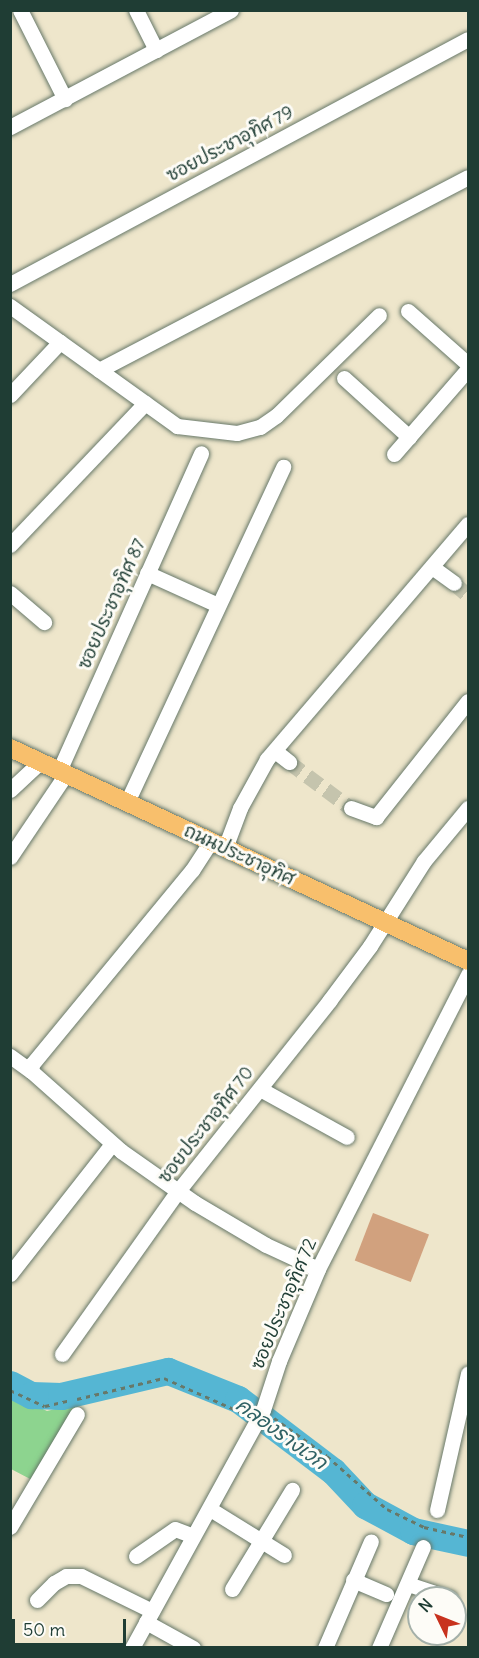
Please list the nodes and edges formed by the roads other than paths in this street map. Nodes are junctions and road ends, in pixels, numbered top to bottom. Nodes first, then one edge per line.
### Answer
1 (20, 10) edge
2 (136, 10) edge
3 (231, 10) edge
4 (468, 39) edge
5 (156, 50) junction
6 (65, 99) junction
7 (10, 127) edge
8 (468, 177) edge
9 (10, 284) edge
10 (10, 306) edge
11 (408, 311) dead end
12 (379, 315) dead end
13 (60, 342) junction
14 (468, 364) edge
15 (468, 369) edge
16 (99, 370) junction
17 (344, 378) dead end
18 (10, 395) edge
19 (145, 403) junction
20 (410, 437) junction
21 (201, 453) dead end
22 (394, 454) dead end
23 (283, 467) dead end
24 (468, 524) edge
25 (10, 545) edge
26 (432, 567) junction
27 (147, 573) junction
28 (454, 583) tunnel mouth
29 (10, 593) edge
30 (218, 605) junction
31 (44, 622) dead end
32 (468, 701) edge
33 (10, 748) edge
34 (275, 751) junction
35 (40, 762) junction
36 (289, 762) tunnel mouth
37 (62, 772) junction
38 (10, 790) edge
39 (127, 802) junction
40 (351, 808) tunnel mouth
41 (467, 813) edge
42 (218, 845) junction
43 (10, 857) edge
44 (385, 923) junction
45 (468, 961) edge
46 (468, 974) edge
47 (10, 1056) edge
48 (31, 1071) junction
49 (260, 1089) junction
50 (347, 1137) dead end
51 (112, 1143) junction
52 (178, 1191) junction
53 (318, 1269) junction
54 (10, 1274) edge
55 (62, 1354) dead end
56 (468, 1381) edge
57 (77, 1414) dead end
58 (292, 1490) dead end
59 (210, 1509) junction
60 (436, 1510) dead end
61 (10, 1527) edge
62 (193, 1536) junction
63 (261, 1541) junction
64 (370, 1541) dead end
65 (423, 1547) dead end
66 (284, 1555) dead end
67 (136, 1556) dead end
68 (353, 1580) junction
69 (408, 1584) junction
70 (414, 1586) edge
71 (232, 1589) dead end
72 (386, 1594) dead end
73 (37, 1600) dead end
74 (149, 1617) junction
75 (132, 1647) edge
76 (193, 1647) edge
77 (325, 1647) edge
78 (379, 1647) edge

1 - 6 street
2 - 5 street
3 - 5 street
4 - 9 street, ซอยประชาอุทิศ 79
5 - 6 street
6 - 7 street
8 - 16 street
10 - 13 street
11 - 14 street
12 - 19 street
13 - 16 street
13 - 18 street
15 - 20 street
16 - 19 street
17 - 20 street
19 - 25 street
20 - 22 street
21 - 27 street, ซอยประชาอุทิศ 87
23 - 30 street
24 - 26 street
26 - 28 street
26 - 34 street
27 - 30 street
27 - 37 street, ซอยประชาอุทิศ 87
29 - 31 street
30 - 39 street
32 - 40 street
33 - 35 main road, ถนนประชาอุทิศ
34 - 36 street
34 - 42 street
35 - 37 main road, ถนนประชาอุทิศ
35 - 38 street
37 - 39 main road, ถนนประชาอุทิศ
37 - 43 street, ซอยประชาอุทิศ 87
39 - 42 main road, ถนนประชาอุทิศ
41 - 44 street, ซอยประชาอุทิศ 70
42 - 44 main road, ถนนประชาอุทิศ
42 - 48 street
44 - 45 main road, ถนนประชาอุทิศ
44 - 49 street, ซอยประชาอุทิศ 70
46 - 53 street, ซอยประชาอุทิศ 72
47 - 48 street
48 - 51 street
49 - 50 street
49 - 52 street, ซอยประชาอุทิศ 70
51 - 52 street
51 - 54 street
52 - 53 street
52 - 55 street, ซอยประชาอุทิศ 70
53 - 59 street, ซอยประชาอุทิศ 72
56 - 60 street
57 - 61 street
58 - 63 street
59 - 62 street, ซอยประชาอุทิศ 72
59 - 63 street
62 - 67 street
62 - 74 street, ซอยประชาอุทิศ 72
63 - 66 street
63 - 71 street
64 - 68 street
65 - 69 street
68 - 72 street
68 - 77 street
69 - 70 street
69 - 78 street
73 - 74 street
74 - 75 street, ซอยประชาอุทิศ 72
74 - 76 street

